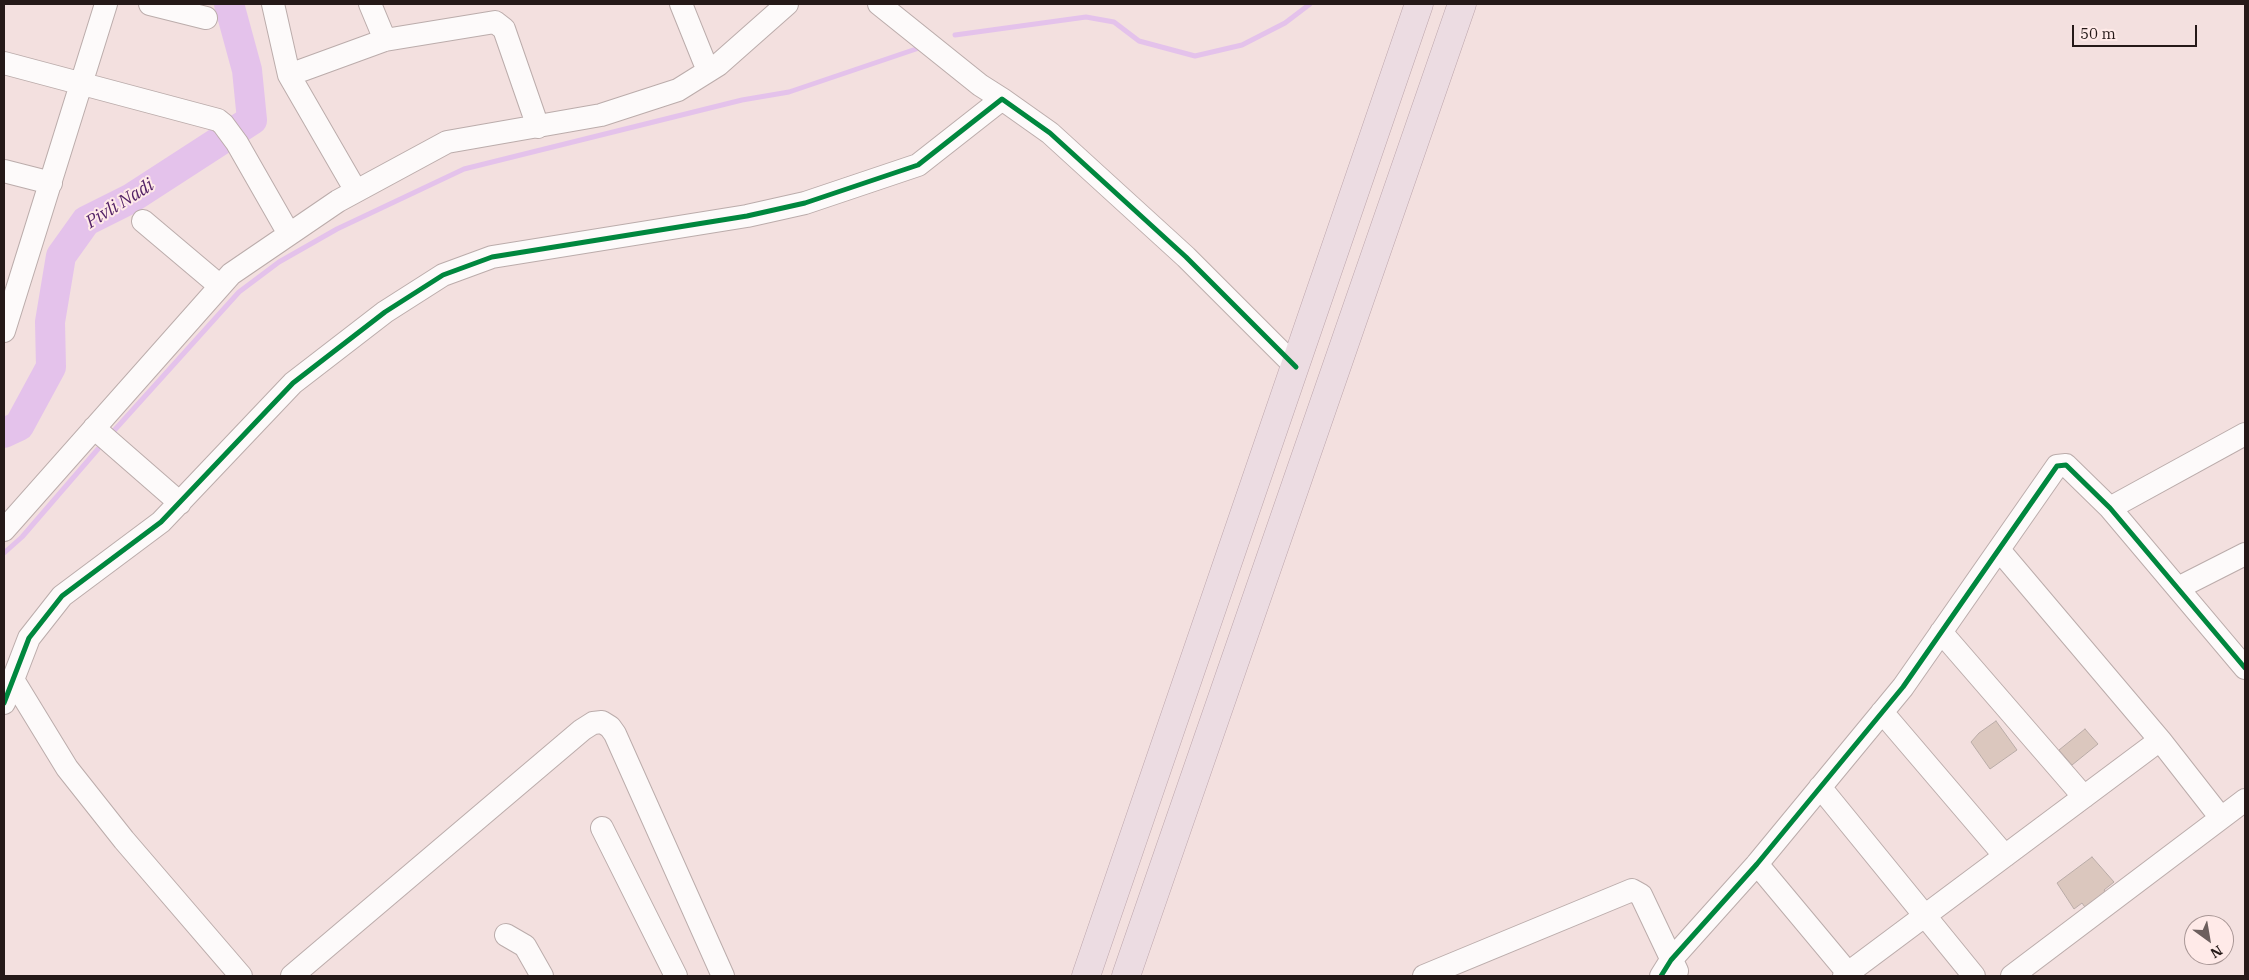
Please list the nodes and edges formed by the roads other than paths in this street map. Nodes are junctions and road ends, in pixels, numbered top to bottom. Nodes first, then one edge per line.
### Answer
1 (106, 4) edge
2 (150, 4) edge
3 (273, 4) edge
4 (370, 4) edge
5 (681, 4) edge
6 (787, 4) edge
7 (880, 4) edge
8 (1419, 4) edge
9 (1462, 4) edge
10 (206, 18) dead end
11 (385, 40) junction
12 (4, 64) edge
13 (708, 71) junction
14 (289, 75) junction
15 (81, 85) junction
16 (1002, 99) junction
17 (538, 127) junction
18 (4, 170) edge
19 (51, 183) junction
20 (356, 191) junction
21 (143, 221) dead end
22 (289, 234) junction
23 (12, 276) edge
24 (220, 286) junction
25 (4, 331) edge
26 (1298, 361) junction
27 (94, 428) junction
28 (2245, 434) edge
29 (180, 503) junction
30 (2110, 508) junction
31 (4, 530) edge
32 (2000, 550) junction
33 (2245, 554) edge
34 (2178, 588) junction
35 (1941, 632) junction
36 (2245, 668) edge
37 (12, 678) junction
38 (4, 703) edge
39 (1882, 712) junction
40 (2160, 740) junction
41 (1820, 787) junction
42 (2084, 797) junction
43 (2245, 800) edge
44 (2221, 818) junction
45 (602, 828) dead end
46 (2004, 856) junction
47 (1757, 864) junction
48 (1926, 915) junction
49 (506, 935) dead end
50 (1670, 971) edge
51 (1438, 974) edge
52 (1846, 975) edge
53 (241, 976) edge
54 (292, 976) edge
55 (542, 976) edge
56 (676, 976) edge
57 (723, 976) edge
58 (1086, 976) edge
59 (1126, 976) edge
60 (1974, 976) edge
61 (2012, 976) edge

1 - 15 street
2 - 10 street
3 - 14 street
4 - 11 street
5 - 13 street
6 - 13 street
7 - 16 street
8 - 26 highway
9 - 59 highway
11 - 14 street
11 - 17 street
12 - 15 street
13 - 17 street
14 - 20 street
15 - 19 street
15 - 22 street
16 - 26 street
16 - 29 street
17 - 20 street
18 - 19 street
19 - 23 street
20 - 22 street
21 - 24 street
22 - 24 street
23 - 25 street
24 - 27 street
26 - 58 highway
27 - 29 street
27 - 31 street
28 - 30 street
29 - 37 street
30 - 32 street
30 - 34 street
32 - 35 street
32 - 40 street
33 - 34 street
34 - 36 street
35 - 39 street
35 - 42 street
37 - 38 street
37 - 53 street
39 - 41 street
39 - 46 street
40 - 42 street
40 - 44 street
41 - 47 street
41 - 48 street
42 - 46 street
43 - 44 street
44 - 61 street
45 - 56 street
46 - 48 street
47 - 50 street
47 - 52 street
48 - 52 street
48 - 60 street
49 - 55 street
50 - 51 street
54 - 57 street

